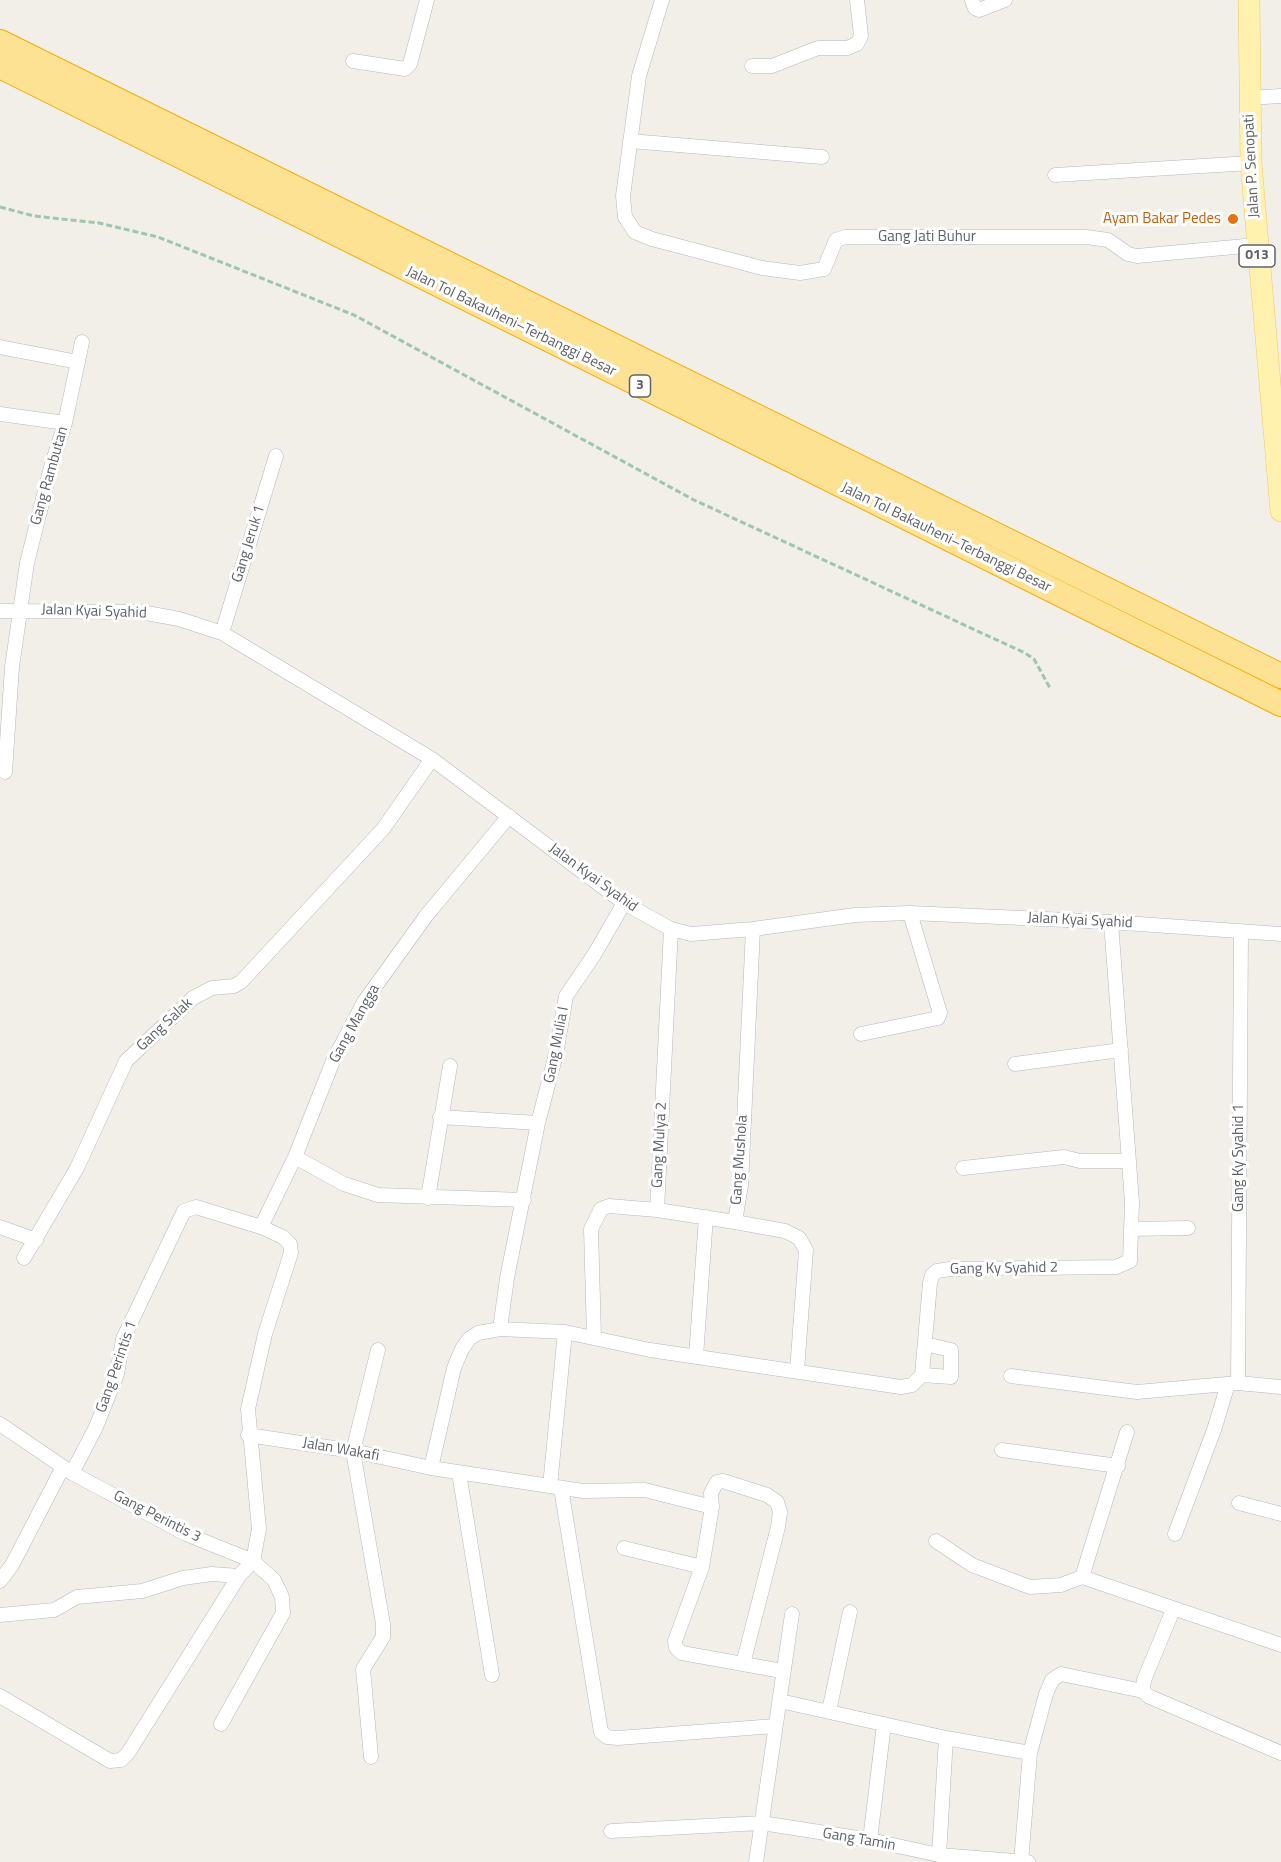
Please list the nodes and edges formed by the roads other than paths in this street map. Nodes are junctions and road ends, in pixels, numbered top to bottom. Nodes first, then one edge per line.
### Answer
1 (427, 0) edge
2 (662, 0) edge
3 (857, 0) edge
4 (972, 0) edge
5 (1005, 0) edge
6 (1249, 0) edge
7 (0, 42) edge
8 (353, 61) dead end
9 (0, 66) edge
10 (752, 66) dead end
11 (1281, 96) edge
12 (1248, 98) junction
13 (630, 141) junction
14 (822, 157) dead end
15 (1251, 163) junction
16 (1055, 175) dead end
17 (1256, 245) junction
18 (82, 342) dead end
19 (0, 347) edge
20 (78, 362) junction
21 (1277, 411) edge
22 (0, 414) edge
23 (65, 423) junction
24 (276, 456) dead end
25 (1281, 506) edge
26 (1281, 511) edge
27 (22, 610) junction
28 (0, 611) edge
29 (222, 633) junction
30 (1281, 676) edge
31 (5, 703) edge
32 (1281, 704) edge
33 (432, 759) junction
34 (5, 772) dead end
35 (509, 816) junction
36 (624, 903) junction
37 (910, 913) junction
38 (1111, 922) junction
39 (671, 929) junction
40 (753, 929) junction
41 (1241, 933) junction
42 (1281, 934) edge
43 (861, 1034) dead end
44 (1121, 1050) junction
45 (1015, 1064) dead end
46 (450, 1066) dead end
47 (440, 1117) junction
48 (538, 1123) junction
49 (295, 1157) junction
50 (1129, 1161) junction
51 (963, 1168) dead end
52 (428, 1197) junction
53 (524, 1200) junction
54 (657, 1210) junction
55 (706, 1217) junction
56 (735, 1222) junction
57 (0, 1227) edge
58 (261, 1227) junction
59 (1188, 1228) dead end
60 (1132, 1229) junction
61 (36, 1240) junction
62 (24, 1258) dead end
63 (501, 1329) junction
64 (565, 1332) junction
65 (594, 1337) junction
66 (925, 1344) junction
67 (378, 1350) dead end
68 (696, 1357) junction
69 (797, 1371) junction
70 (922, 1375) junction
71 (1011, 1376) dead end
72 (1233, 1384) junction
73 (1281, 1387) edge
74 (0, 1424) edge
75 (1127, 1432) dead end
76 (248, 1435) junction
77 (1002, 1450) dead end
78 (353, 1451) junction
79 (1118, 1466) junction
80 (431, 1468) junction
81 (68, 1470) junction
82 (459, 1473) junction
83 (555, 1487) junction
84 (1239, 1503) dead end
85 (712, 1507) junction
86 (1281, 1514) edge
87 (1175, 1534) dead end
88 (936, 1541) dead end
89 (624, 1548) dead end
90 (254, 1561) junction
91 (6, 1563) edge
92 (702, 1568) junction
93 (239, 1576) junction
94 (1082, 1577) junction
95 (0, 1581) edge
96 (1173, 1610) junction
97 (850, 1612) dead end
98 (792, 1614) dead end
99 (0, 1615) edge
100 (1281, 1645) edge
101 (743, 1664) junction
102 (782, 1671) junction
103 (492, 1675) dead end
104 (1143, 1691) junction
105 (0, 1696) edge
106 (780, 1701) junction
107 (829, 1711) junction
108 (221, 1724) dead end
109 (884, 1724) junction
110 (775, 1726) junction
111 (946, 1738) junction
112 (1281, 1753) edge
113 (1030, 1754) junction
114 (370, 1757) dead end
115 (762, 1823) junction
116 (611, 1831) dead end
117 (870, 1840) junction
118 (939, 1855) junction
119 (756, 1862) edge
120 (1023, 1862) edge

1 - 8 street
2 - 13 street
3 - 10 street
4 - 5 street
6 - 12 main road, Jalan P. Senopati / 013
7 - 30 highway, Jalan Tol Bakauheni–Terbanggi Besar / 3
9 - 32 highway, Jalan Tol Bakauheni–Terbanggi Besar / 3
11 - 12 street
12 - 15 main road, Jalan P. Senopati / 013
13 - 14 street
13 - 17 street, Gang Jati Buhur
15 - 16 street
15 - 17 main road, Jalan P. Senopati / 013
17 - 21 main road, Jalan P. Senopati / 013
18 - 20 street, Gang Rambutan
19 - 20 street
20 - 23 street, Gang Rambutan
21 - 25 main road, Jalan P. Senopati / 013
22 - 23 street
23 - 27 street, Gang Rambutan
24 - 29 street, Gang Jeruk 1
25 - 26 main road, Jalan P. Senopati / 013
27 - 28 street, Jalan Kyai Syahid
27 - 29 street, Jalan Kyai Syahid
27 - 31 street, Gang Rambutan
29 - 33 street, Jalan Kyai Syahid
31 - 34 street, Gang Rambutan
33 - 35 street, Jalan Kyai Syahid
33 - 61 street, Gang Salak
35 - 36 street, Jalan Kyai Syahid
35 - 49 street, Gang Mangga
36 - 39 street, Jalan Kyai Syahid
36 - 48 street, Gang Mulia I
37 - 38 street, Jalan Kyai Syahid
37 - 40 street, Jalan Kyai Syahid
37 - 43 street
38 - 41 street, Jalan Kyai Syahid
38 - 44 street, Gang Ky Syahid 2
39 - 40 street, Jalan Kyai Syahid
39 - 54 street, Gang Mulya 2
40 - 56 street, Gang Mushola
41 - 42 street, Jalan Kyai Syahid
41 - 72 street, Gang Ky Syahid 1
44 - 45 street
44 - 50 street, Gang Ky Syahid 2
46 - 47 street
47 - 48 street
47 - 52 street
48 - 53 street, Gang Mulia I
49 - 52 street
49 - 58 street, Gang Mangga
50 - 51 street
50 - 60 street, Gang Ky Syahid 2
52 - 53 street
53 - 63 street, Gang Mulia I
54 - 55 street, Gang Mushola
54 - 65 street, Gang Mulya 2
55 - 56 street, Gang Mushola
55 - 68 street
56 - 69 street
57 - 61 street
58 - 76 street
58 - 81 street, Gang Perintis 1
59 - 60 street
60 - 66 street, Gang Ky Syahid 2
61 - 62 street, Gang Salak
63 - 64 street
63 - 80 street
64 - 65 street
64 - 83 street
65 - 68 street
66 - 70 street, Gang Ky Syahid 2
66 - 70 street
67 - 78 street
68 - 69 street
69 - 70 street
71 - 72 street
72 - 73 street
72 - 87 street, Gang Ky Syahid 1
74 - 81 street
75 - 79 street
76 - 78 street, Jalan Wakafi
76 - 90 street
77 - 79 street
78 - 80 street, Jalan Wakafi
78 - 114 street
79 - 94 street
80 - 82 street, Jalan Wakafi
81 - 90 street, Gang Perintis 3
81 - 91 street, Gang Perintis 1
82 - 83 street, Jalan Wakafi
82 - 103 street
83 - 85 street, Jalan Wakafi
83 - 110 street
84 - 86 street
85 - 92 street
85 - 101 street
88 - 94 street
89 - 92 street
90 - 93 street
90 - 108 street
91 - 95 street, Gang Perintis 1
92 - 101 street
93 - 99 street
93 - 105 street
94 - 96 street
96 - 100 street
96 - 104 street
97 - 107 street
98 - 102 street
101 - 102 street
102 - 106 street
104 - 112 street
104 - 113 street
106 - 107 street
106 - 110 street
107 - 109 street
109 - 111 street
109 - 117 street
110 - 115 street
111 - 113 street
111 - 118 street
113 - 120 street
115 - 116 street, Gang Tamin
115 - 117 street, Gang Tamin
115 - 119 street
117 - 118 street, Gang Tamin
118 - 120 street, Gang Tamin

